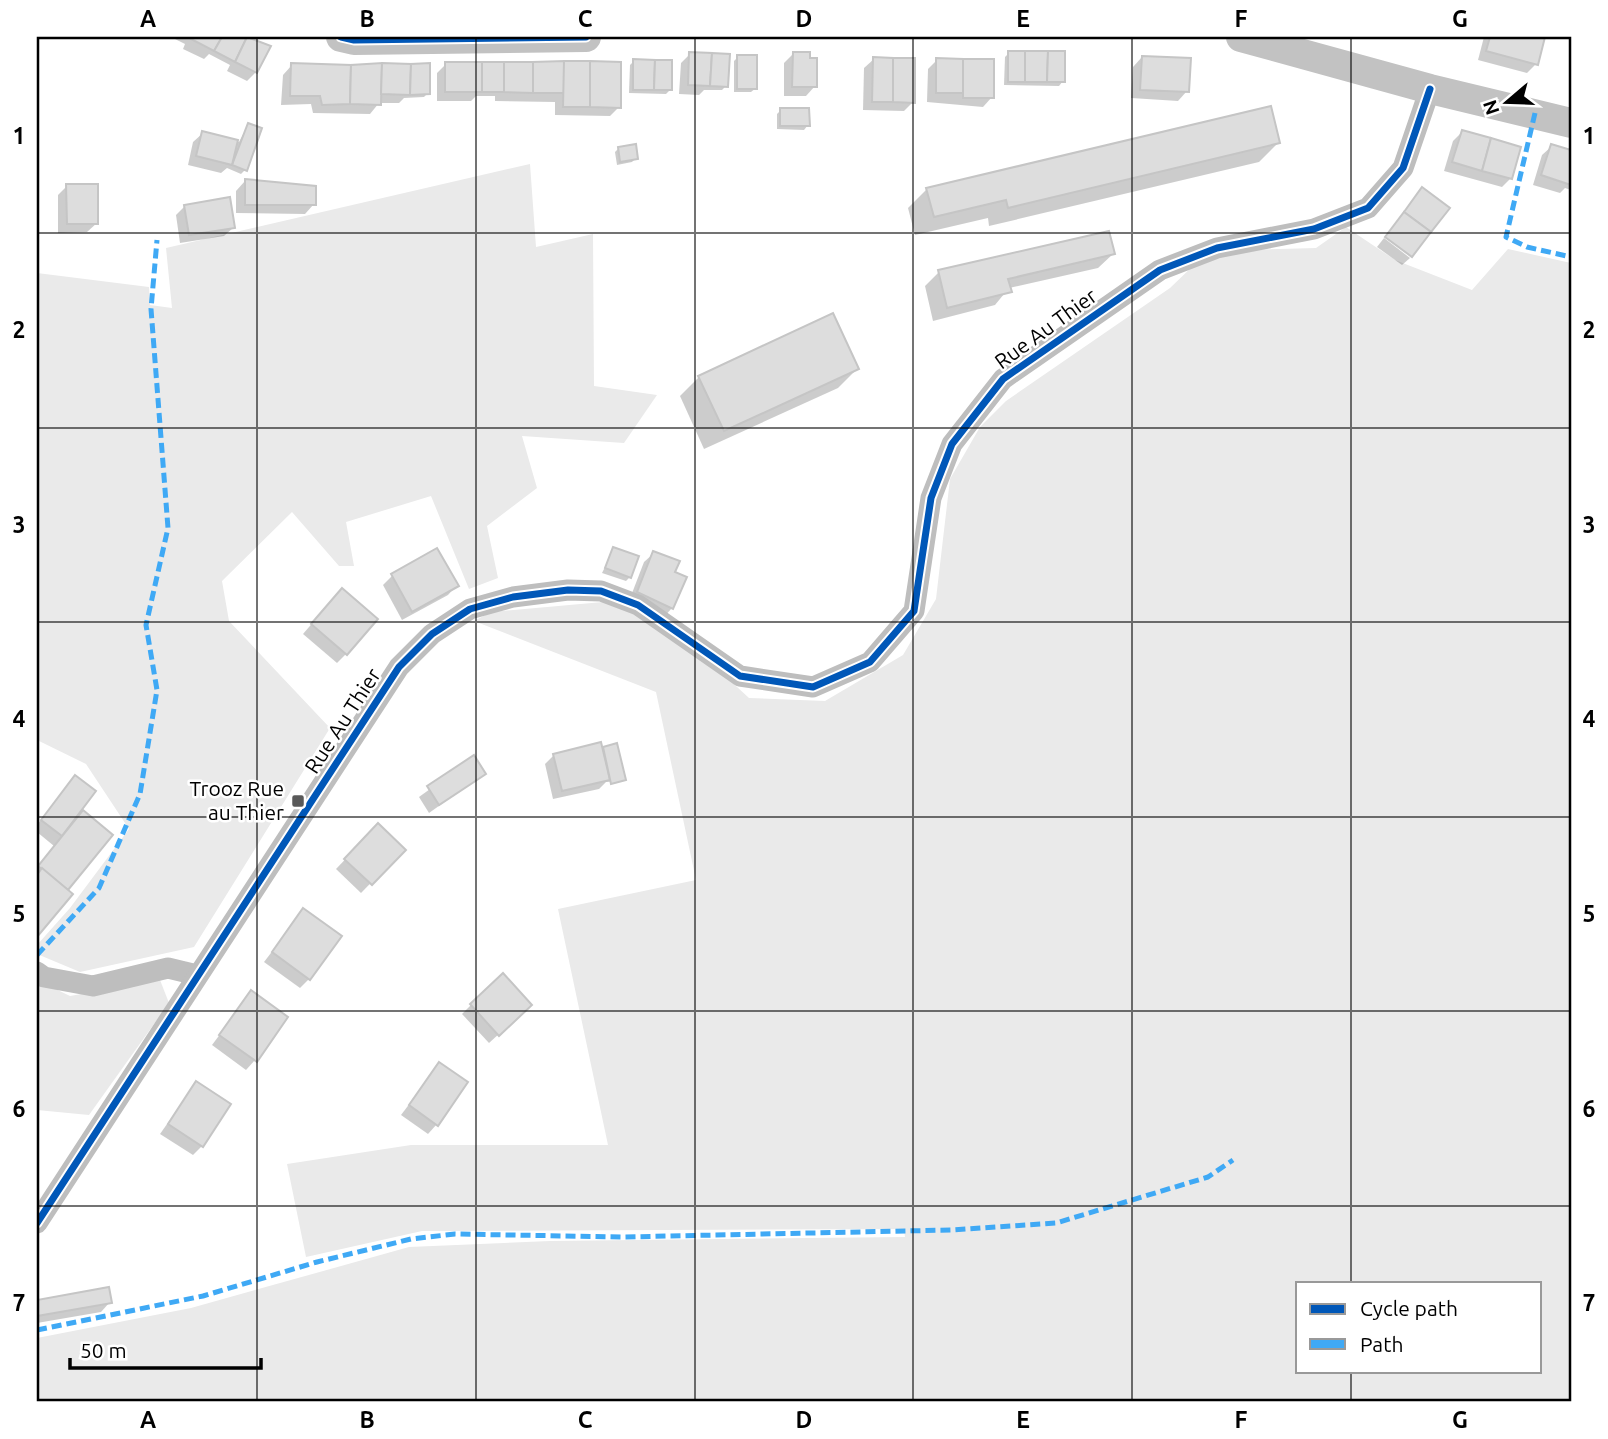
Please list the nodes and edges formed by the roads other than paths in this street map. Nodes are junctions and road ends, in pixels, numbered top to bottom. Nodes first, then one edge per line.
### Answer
1 (341, 37) edge
2 (586, 37) edge
3 (1241, 37) edge
4 (1430, 89) junction
5 (1571, 123) edge
6 (37, 971) edge
7 (197, 975) junction
8 (37, 1223) edge

1 - 2 street
3 - 4 street
4 - 5 street
4 - 7 street, Rue Au Thier
6 - 7 street
7 - 8 street, Rue Au Thier

